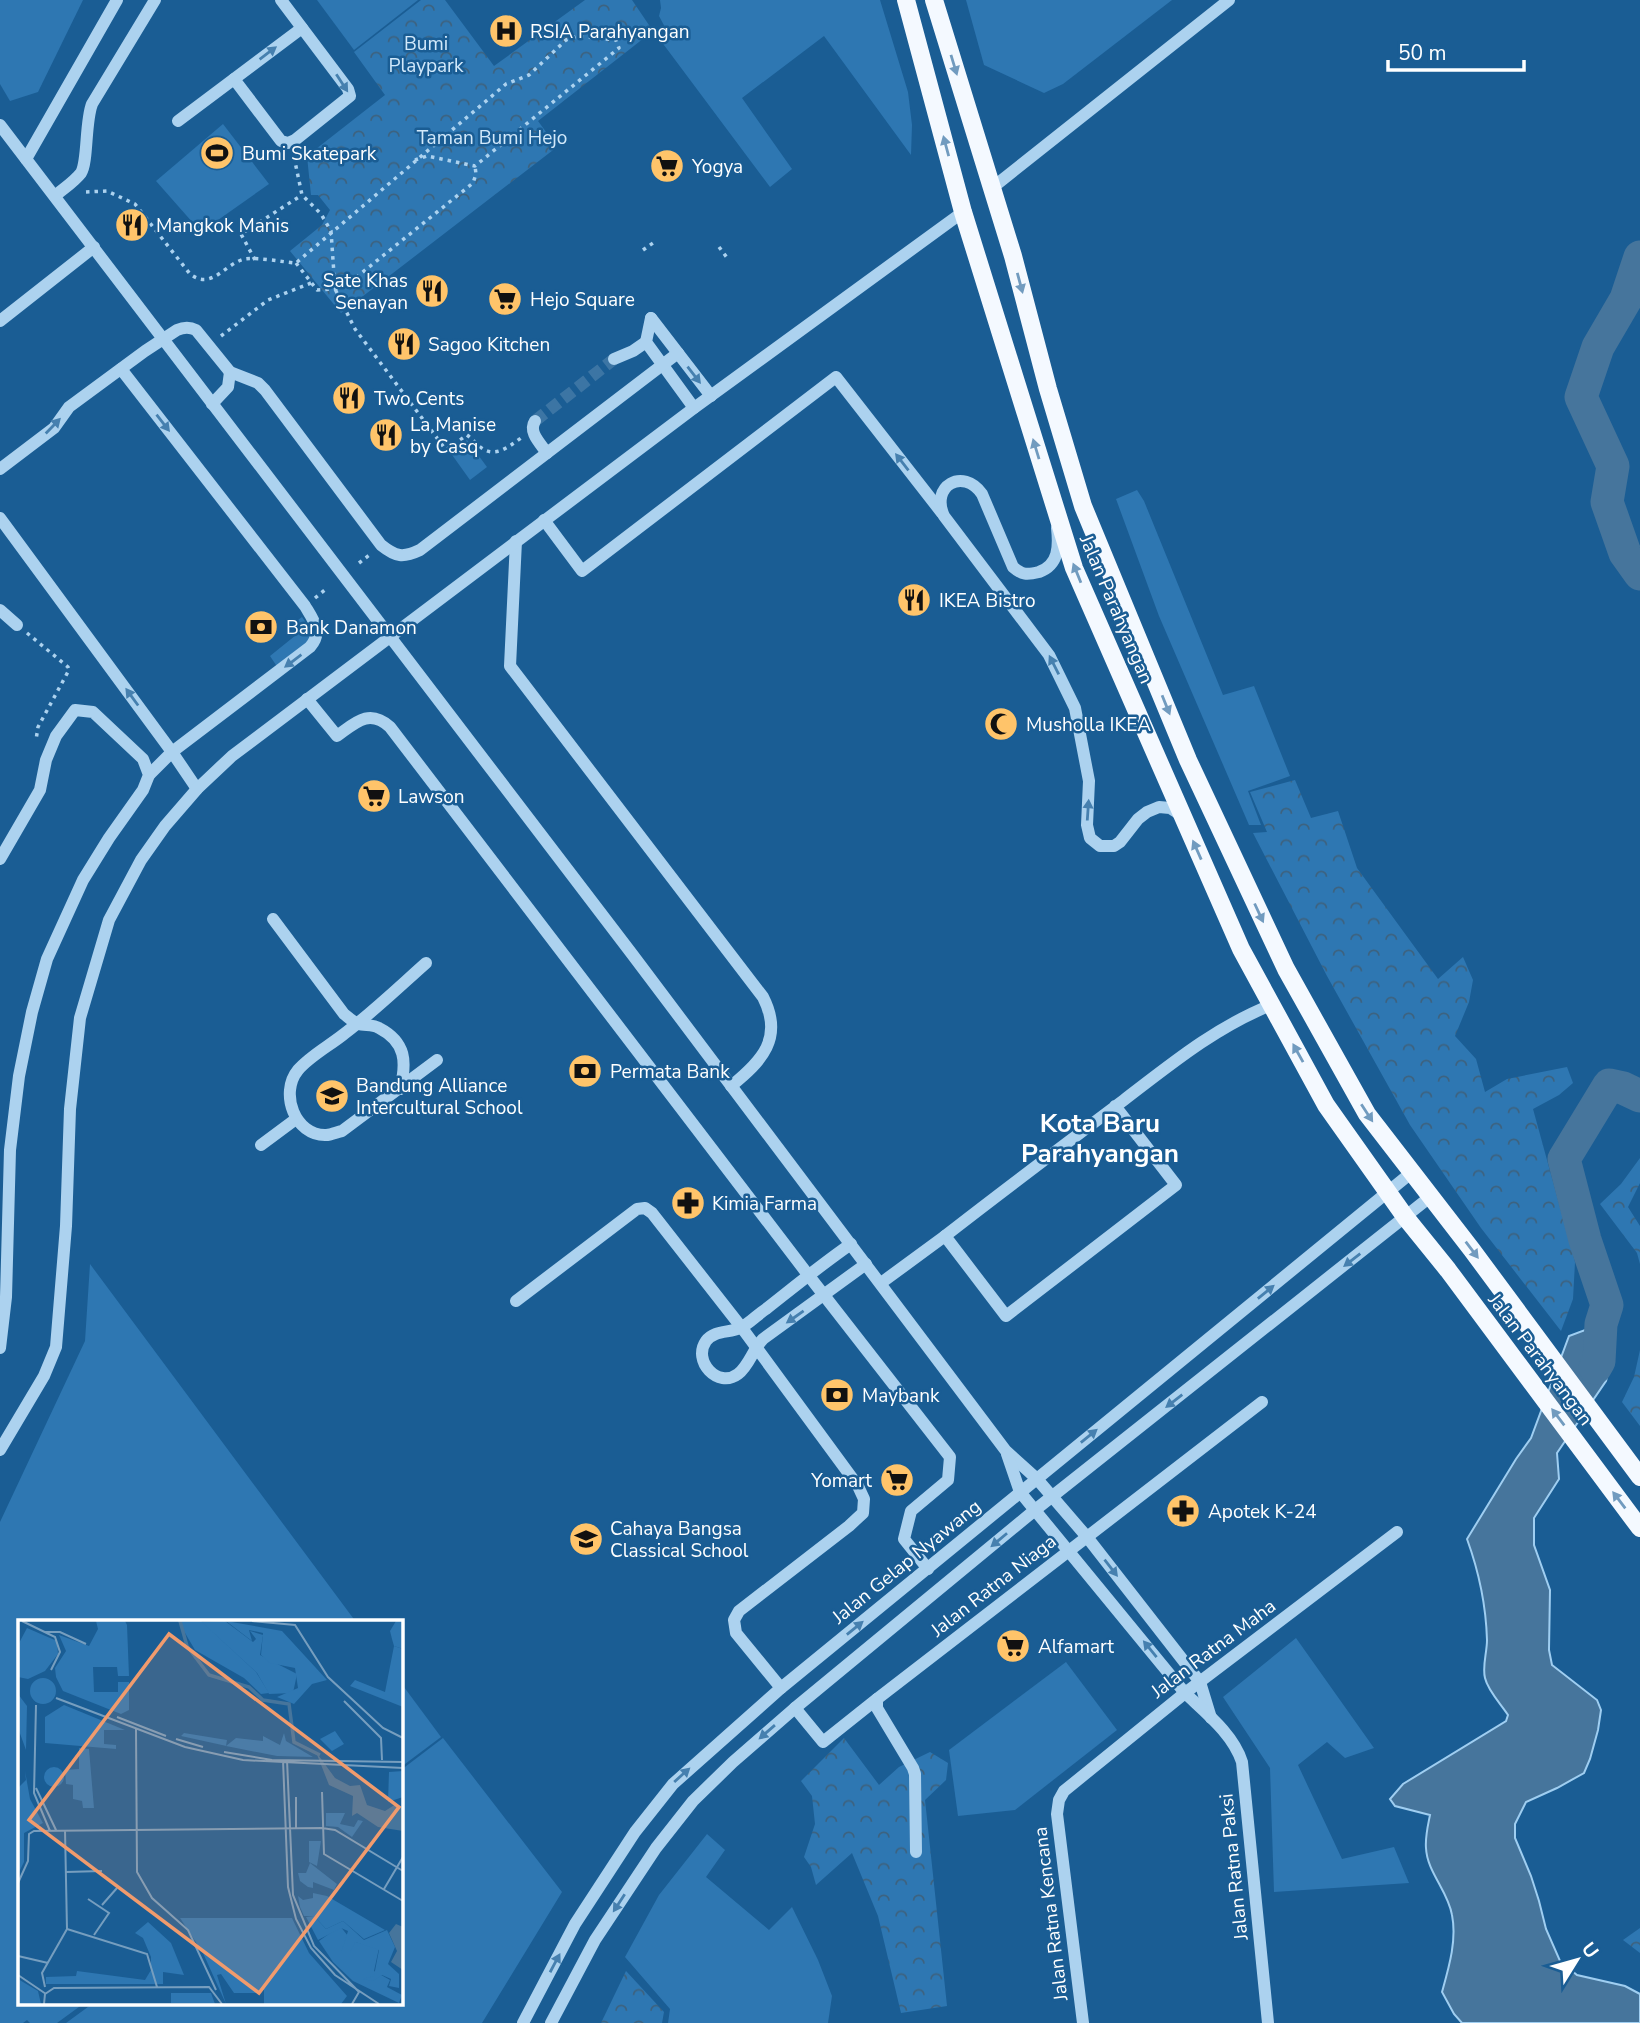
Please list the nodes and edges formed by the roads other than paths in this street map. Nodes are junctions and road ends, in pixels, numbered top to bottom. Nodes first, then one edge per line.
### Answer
1 (117, 0) edge
2 (155, 0) edge
3 (281, 0) edge
4 (906, 0) edge
5 (934, 0) edge
6 (1229, 0) edge
7 (302, 28) junction
8 (234, 79) junction
9 (178, 121) dead end
10 (0, 125) edge
11 (26, 159) junction
12 (992, 188) junction
13 (55, 196) junction
14 (963, 212) junction
15 (94, 247) junction
16 (0, 321) edge
17 (162, 338) junction
18 (646, 342) junction
19 (678, 353) junction
20 (614, 359) tunnel mouth
21 (662, 365) junction
22 (121, 369) junction
23 (230, 372) junction
24 (711, 396) junction
25 (212, 404) junction
26 (694, 408) junction
27 (534, 425) road end
28 (547, 453) junction
29 (0, 469) edge
30 (1083, 506) junction
31 (1056, 514) junction
32 (944, 516) junction
33 (0, 518) edge
34 (544, 520) junction
35 (516, 541) junction
36 (0, 610) edge
37 (17, 625) road end
38 (389, 636) junction
39 (307, 699) junction
40 (172, 752) junction
41 (149, 775) junction
42 (197, 789) junction
43 (1182, 816) junction
44 (0, 859) edge
45 (273, 919) dead end
46 (426, 964) dead end
47 (1271, 1005) junction
48 (358, 1024) junction
49 (437, 1060) dead end
50 (731, 1086) junction
51 (400, 1088) junction
52 (1115, 1106) junction
53 (296, 1119) junction
54 (261, 1145) dead end
55 (1411, 1173) junction
56 (1388, 1193) junction
57 (1430, 1197) junction
58 (1406, 1218) junction
59 (945, 1236) junction
60 (851, 1244) junction
61 (866, 1264) junction
62 (809, 1276) junction
63 (881, 1283) junction
64 (824, 1296) junction
65 (516, 1301) dead end
66 (741, 1328) junction
67 (755, 1347) junction
68 (0, 1348) edge
69 (1262, 1402) dead end
70 (0, 1450) edge
71 (1006, 1451) junction
72 (1640, 1477) edge
73 (1037, 1479) junction
74 (1020, 1492) junction
75 (1052, 1497) junction
76 (1035, 1510) junction
77 (1640, 1528) edge
78 (1397, 1532) dead end
79 (1087, 1537) junction
80 (1069, 1550) junction
81 (928, 1569) junction
82 (1200, 1682) junction
83 (781, 1688) junction
84 (1185, 1693) junction
85 (877, 1699) junction
86 (795, 1708) junction
87 (1211, 1718) junction
88 (1059, 1800) joint
89 (916, 1852) dead end
90 (523, 2023) edge
91 (551, 2023) edge
92 (1083, 2023) edge
93 (1268, 2023) edge

1 - 11 street
2 - 13 street
3 - 7 street
14 -> 4 main road, Jalan Parahyangan
5 -> 12 main road, Jalan Parahyangan
6 - 12 street
8 -> 7 street
7 -> 8 street
8 - 9 street
10 - 11 street
11 - 13 street
12 -> 30 main road, Jalan Parahyangan
13 - 15 street
14 - 24 street
31 -> 14 main road, Jalan Parahyangan
15 - 16 street
15 - 17 street
17 - 22 street
17 - 23 street
17 - 25 street
18 - 19 street
18 - 20 street
18 - 21 street
19 - 21 street
19 -> 24 street
21 - 26 street
21 - 28 street
29 -> 22 street
22 -> 40 street
23 - 25 street
23 - 28 street
24 - 26 street
25 - 38 street
26 - 34 street
27 - 28 street
30 - 31 main road
30 -> 55 main road, Jalan Parahyangan
31 - 32 street
43 -> 31 main road, Jalan Parahyangan
32 -> 34 street
43 -> 32 street
40 -> 33 street
34 - 35 street
35 - 38 street
35 - 50 street
36 - 37 street
38 - 39 street
38 - 50 street
39 - 42 street
39 - 62 street
40 - 41 street
40 - 42 street
41 - 44 street
41 - 68 street
42 - 70 street
47 -> 43 main road, Jalan Parahyangan
45 - 48 street
46 - 48 street
47 - 52 street
56 -> 47 main road, Jalan Parahyangan
48 - 51 street
48 - 53 street
49 - 51 street
50 - 60 street
51 - 53 street
52 - 59 street
52 - 59 street
53 - 54 street
55 - 56 street
55 - 57 main road, Jalan Parahyangan
56 - 58 main road, Jalan Parahyangan
73 -> 56 street, Jalan Gelap Nyawang
57 - 58 street
57 -> 72 main road, Jalan Parahyangan
58 -> 75 street
77 -> 58 main road, Jalan Parahyangan
59 - 63 street
60 - 61 street
60 - 62 street
61 - 63 street
61 - 64 street
62 - 64 street
62 - 66 street
63 - 71 street
64 -> 67 street
64 - 81 street
65 - 66 street
66 - 67 street
66 - 67 street
67 - 83 street
69 - 79 street, Jalan Ratna Niaga
71 - 73 street
71 - 74 street
73 - 74 street, Jalan Gelap Nyawang
73 - 75 street
74 - 76 street, Jalan Ratna Paksi
74 - 81 street, Jalan Gelap Nyawang
75 - 76 street
75 - 79 street
76 - 80 street, Jalan Ratna Paksi
76 -> 86 street
78 - 82 street, Jalan Ratna Maha
79 - 80 street, Jalan Ratna Niaga
79 -> 82 street
84 -> 80 street, Jalan Ratna Paksi
80 - 85 street, Jalan Ratna Niaga
83 -> 81 street, Jalan Gelap Nyawang
82 - 84 street, Jalan Ratna Maha
82 - 87 street
90 -> 83 street, Jalan Gelap Nyawang
84 - 87 street, Jalan Ratna Paksi
84 - 88 street, Jalan Ratna Maha
85 - 86 street, Jalan Ratna Niaga
85 - 89 street
86 -> 91 street
87 - 93 street, Jalan Ratna Paksi
88 - 92 street, Jalan Ratna Kencana

